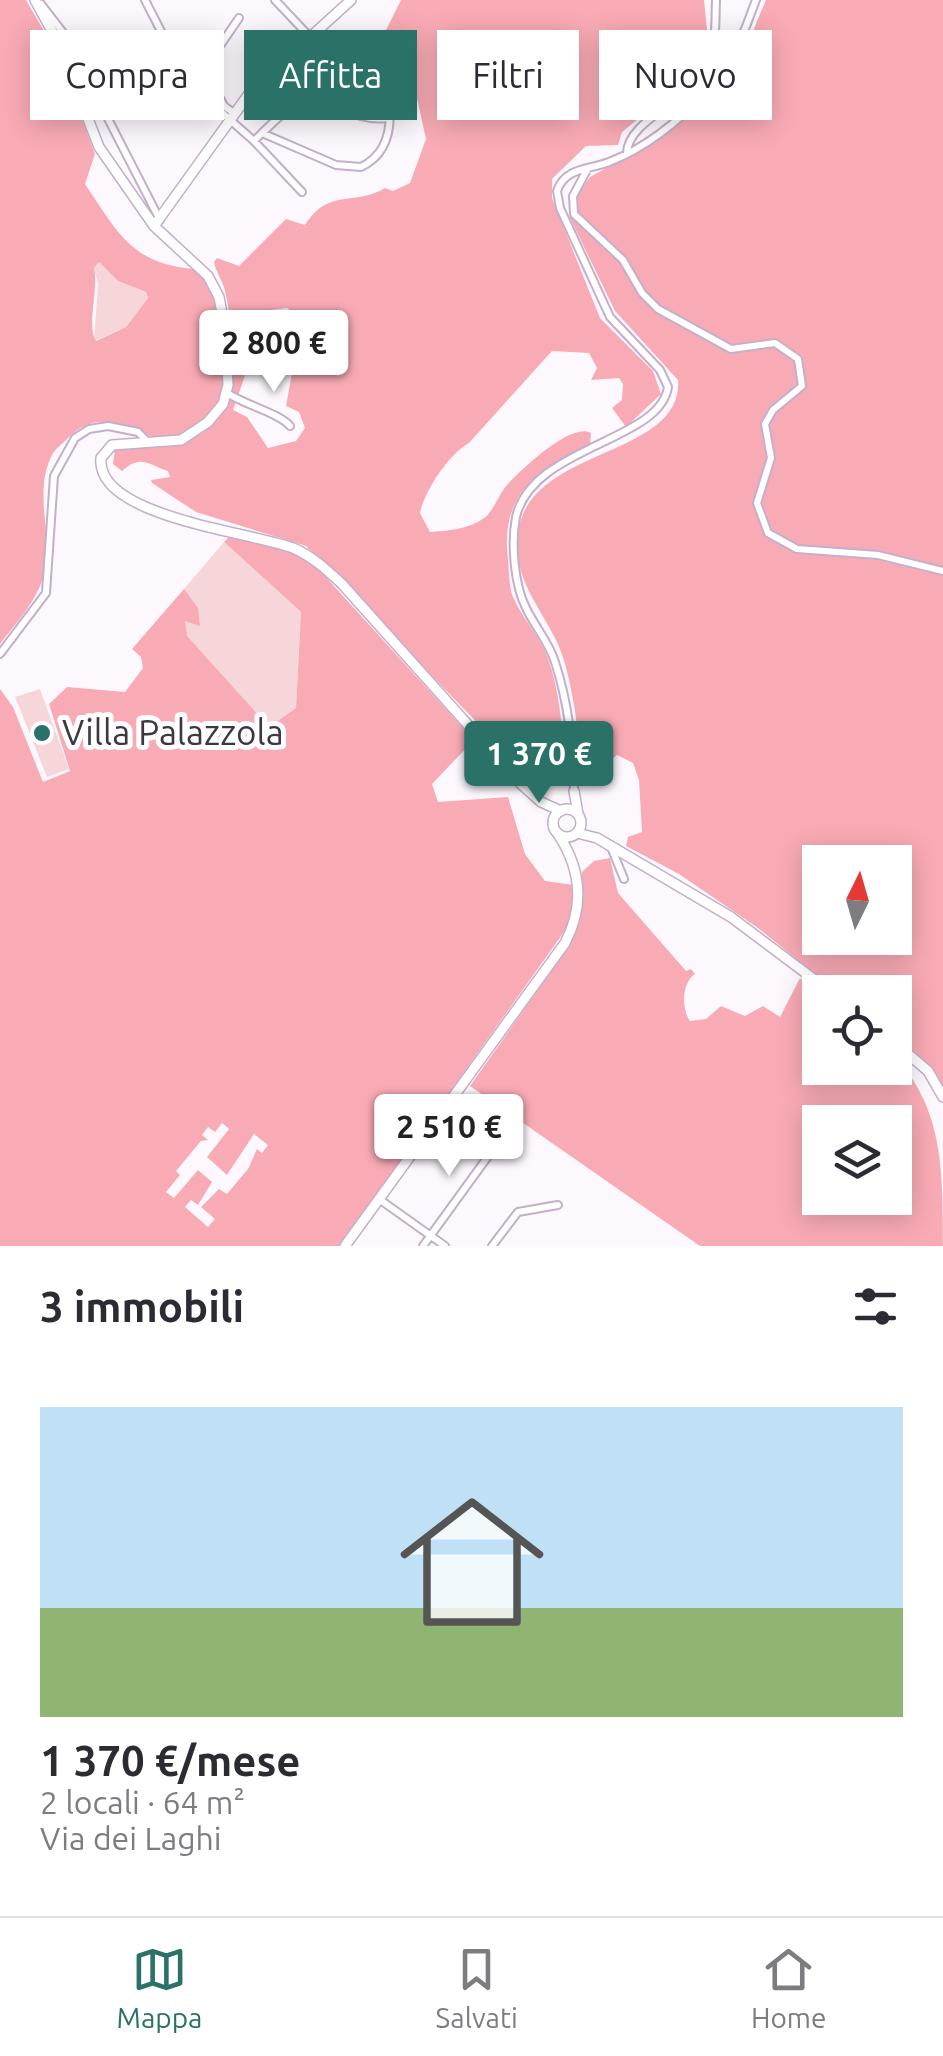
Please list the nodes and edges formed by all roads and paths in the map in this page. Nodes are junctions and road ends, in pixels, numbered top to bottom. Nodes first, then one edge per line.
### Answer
1 (36, 0) edge
2 (145, 0) edge
3 (275, 0) edge
4 (354, 0) edge
5 (716, 0) edge
6 (756, 0) edge
7 (239, 18) dead end
8 (61, 30) edge
9 (159, 30) edge
10 (303, 30) edge
11 (319, 30) edge
12 (244, 102) edge
13 (224, 110) edge
14 (232, 116) junction
15 (108, 120) edge
16 (276, 120) edge
17 (388, 120) edge
18 (647, 122) junction
19 (660, 131) junction
20 (262, 133) junction
21 (254, 141) junction
22 (643, 144) junction
23 (626, 154) junction
24 (588, 168) junction
25 (302, 192) dead end
26 (157, 223) junction
27 (227, 393) junction
28 (290, 426) dead end
29 (148, 442) junction
30 (943, 571) edge
31 (0, 654) edge
32 (574, 792) junction
33 (541, 802) junction
34 (563, 810) junction
35 (579, 817) junction
36 (556, 830) junction
37 (575, 834) junction
38 (597, 838) junction
39 (610, 846) junction
40 (569, 851) junction
41 (624, 879) dead end
42 (808, 975) edge
43 (912, 1057) edge
44 (943, 1097) edge
45 (505, 1133) dead end
46 (378, 1198) junction
47 (558, 1204) dead end
48 (431, 1235) junction
49 (344, 1246) edge
50 (423, 1246) edge
51 (445, 1246) edge
52 (492, 1246) edge

1 - 8 street
1 - 26 main road
2 - 9 street
3 - 10 street
4 - 11 main road
5 - 18 street
6 - 19 street
7 - 14 street
12 - 14 main road
13 - 14 street
14 - 21 street
14 - 26 main road
15 - 26 street
16 - 20 street
17 - 20 street
18 - 19 street
18 - 22 street
18 - 23 street
19 - 22 street
20 - 21 street
21 - 25 street
22 - 23 street
23 - 24 street
24 - 30 street
24 - 32 street
26 - 27 main road
27 - 28 street
27 - 29 main road
29 - 31 street
29 - 33 main road
32 - 34 main road
32 - 35 main road
33 - 34 main road
33 - 36 main road
34 - 35 main road
34 - 36 main road
35 - 37 main road
35 - 38 main road
36 - 37 main road
36 - 40 main road
37 - 38 main road
37 - 40 main road
38 - 39 main road
39 - 41 street
39 - 42 main road
40 - 46 main road
43 - 44 main road
45 - 48 street
46 - 48 street
46 - 49 main road
47 - 52 street
48 - 50 street
48 - 51 street

